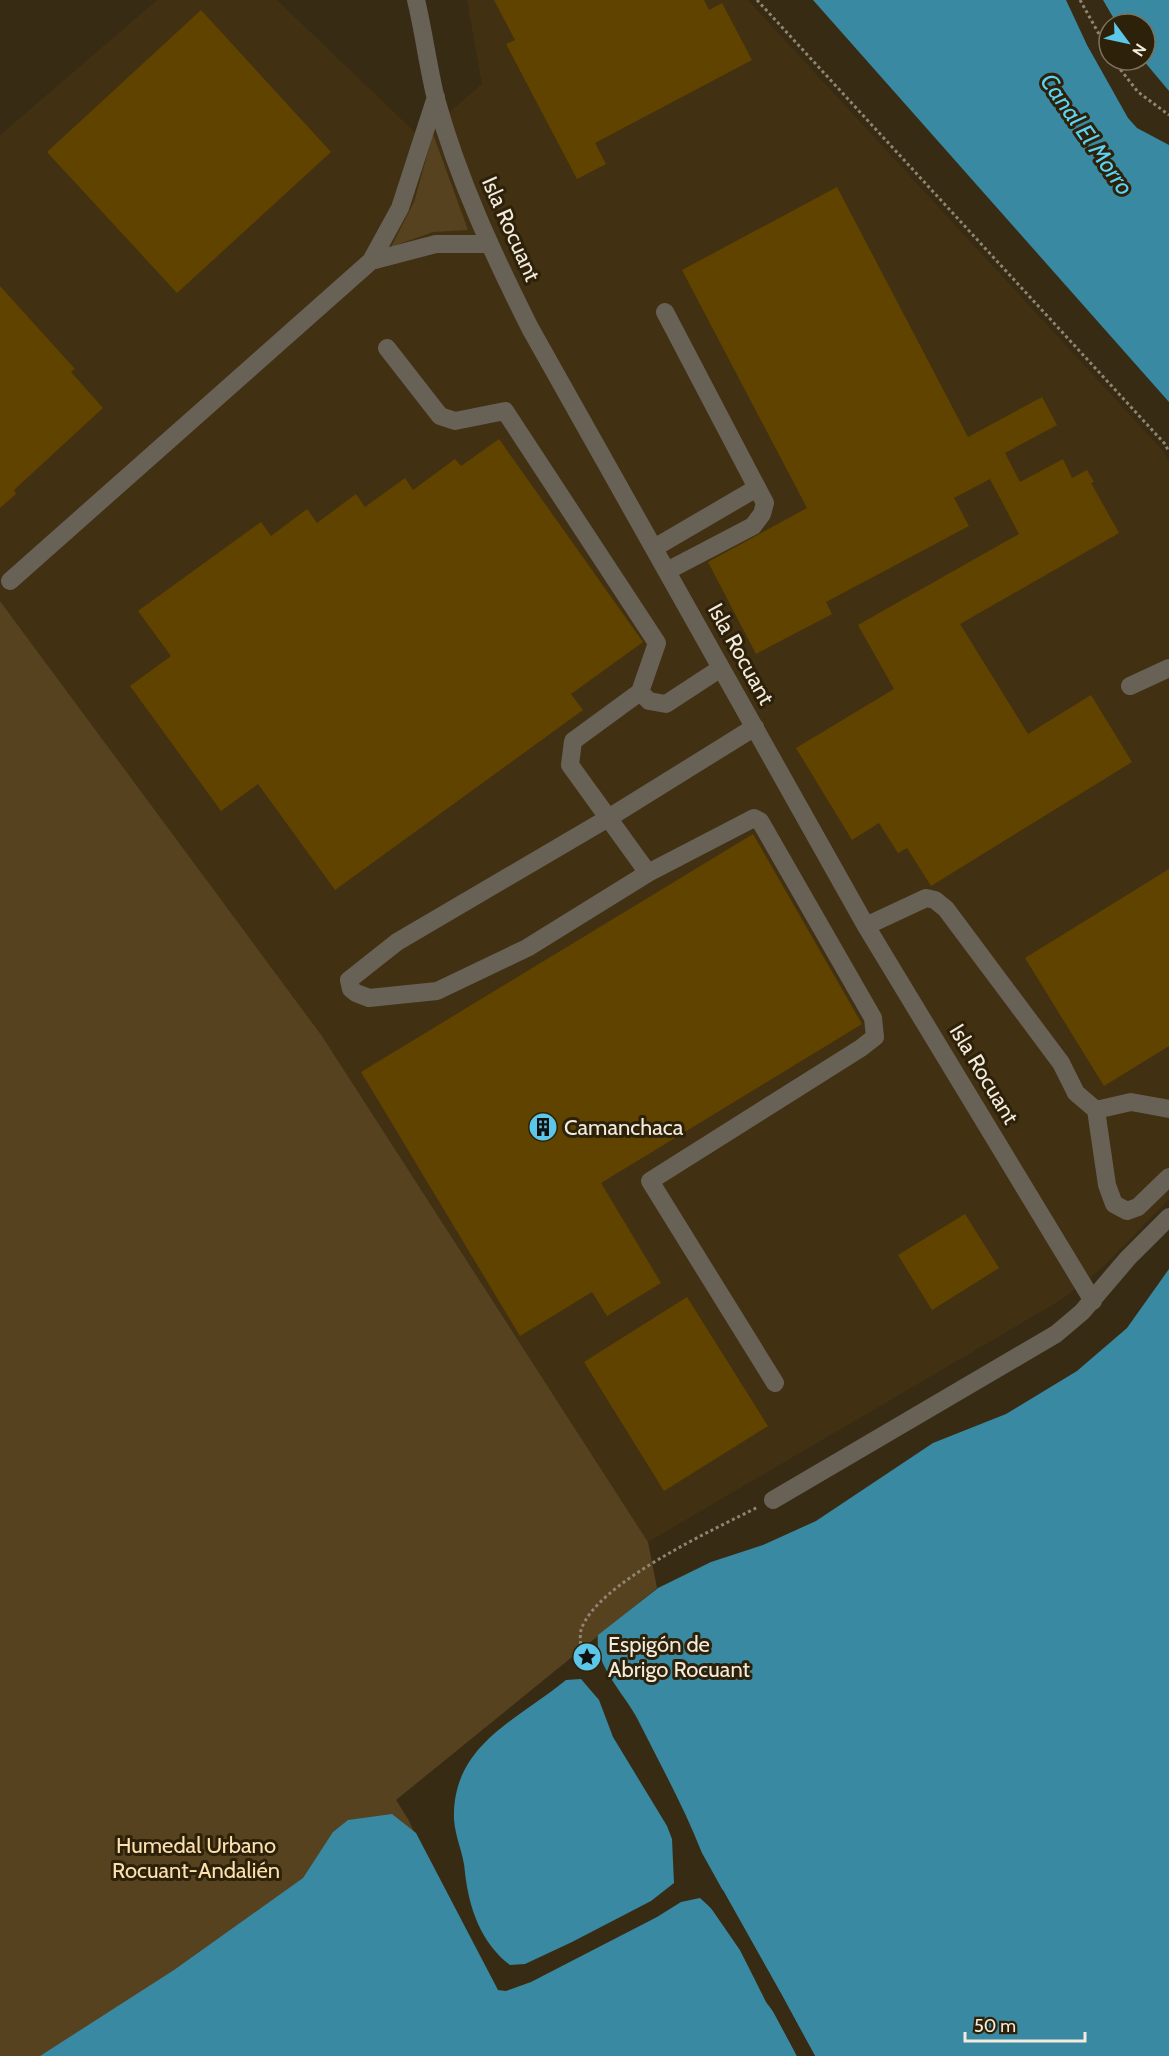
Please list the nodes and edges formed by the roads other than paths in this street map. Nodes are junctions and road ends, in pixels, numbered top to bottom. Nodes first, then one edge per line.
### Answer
1 (416, 0) edge
2 (436, 98) junction
3 (488, 244) junction
4 (371, 261) junction
5 (665, 312) dead end
6 (387, 348) dead end
7 (755, 489) junction
8 (654, 548) junction
9 (667, 571) junction
10 (10, 581) dead end
11 (721, 668) junction
12 (1169, 668) edge
13 (1130, 686) dead end
14 (640, 692) junction
15 (755, 727) junction
16 (610, 817) junction
17 (648, 873) junction
18 (866, 926) junction
19 (1169, 1109) edge
20 (1096, 1110) junction
21 (1169, 1177) edge
22 (1169, 1216) edge
23 (1093, 1301) junction
24 (775, 1383) dead end
25 (773, 1500) road end

1 - 2 street, Isla Rocuant
2 - 3 street, Isla Rocuant
2 - 4 street
3 - 4 street
3 - 8 street, Isla Rocuant
4 - 10 street
5 - 7 street
6 - 14 street
7 - 8 street
7 - 9 street
8 - 9 street, Isla Rocuant
9 - 11 street, Isla Rocuant
11 - 14 street
11 - 15 street, Isla Rocuant
12 - 13 street
14 - 16 street
15 - 16 street
15 - 18 street, Isla Rocuant
16 - 17 street
16 - 17 street
17 - 24 street
18 - 20 street
18 - 23 street, Isla Rocuant
19 - 20 street
20 - 21 street
22 - 23 street
23 - 25 street

